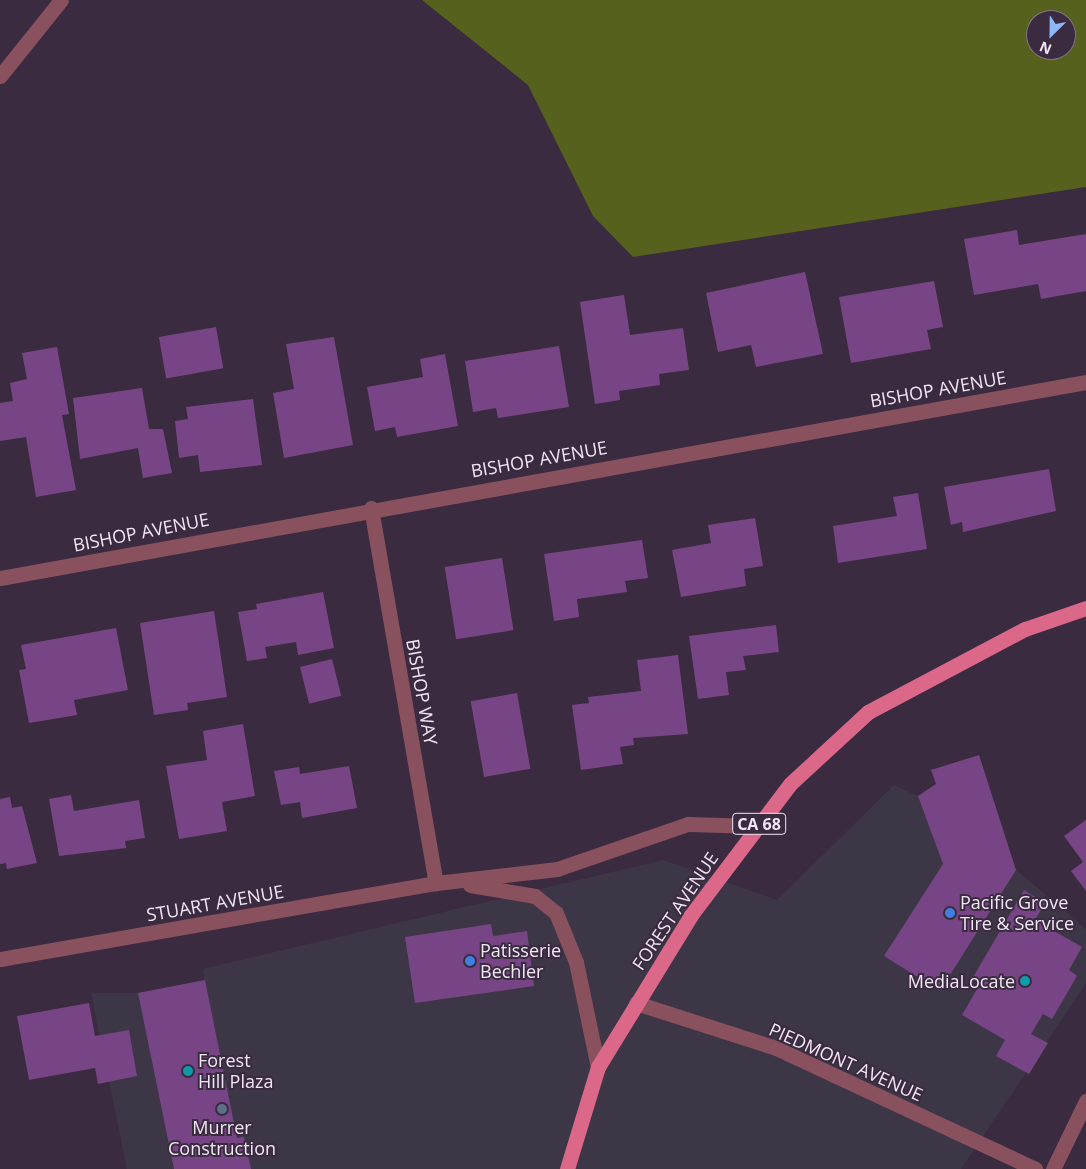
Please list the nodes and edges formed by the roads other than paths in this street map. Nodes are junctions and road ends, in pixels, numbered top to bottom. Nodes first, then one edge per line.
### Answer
1 (61, 0) edge
2 (0, 76) edge
3 (1086, 382) edge
4 (371, 508) junction
5 (0, 578) edge
6 (1086, 608) edge
7 (757, 826) junction
8 (436, 883) junction
9 (0, 959) edge
10 (636, 1003) junction
11 (598, 1067) junction
12 (1086, 1101) edge
13 (567, 1169) edge
14 (1035, 1169) edge
15 (1053, 1169) edge

1 - 2 street
3 - 4 street, BISHOP AVENUE
4 - 5 street, BISHOP AVENUE
4 - 8 street, BISHOP WAY
6 - 7 main road, FOREST AVENUE / CA 68
7 - 8 street, STUART AVENUE
7 - 10 main road, FOREST AVENUE / CA 68
8 - 9 street, STUART AVENUE
8 - 11 street, STUART AVENUE
10 - 11 main road, FOREST AVENUE / CA 68
10 - 14 street, PIEDMONT AVENUE
11 - 13 main road, FOREST AVENUE / CA 68
12 - 15 street

